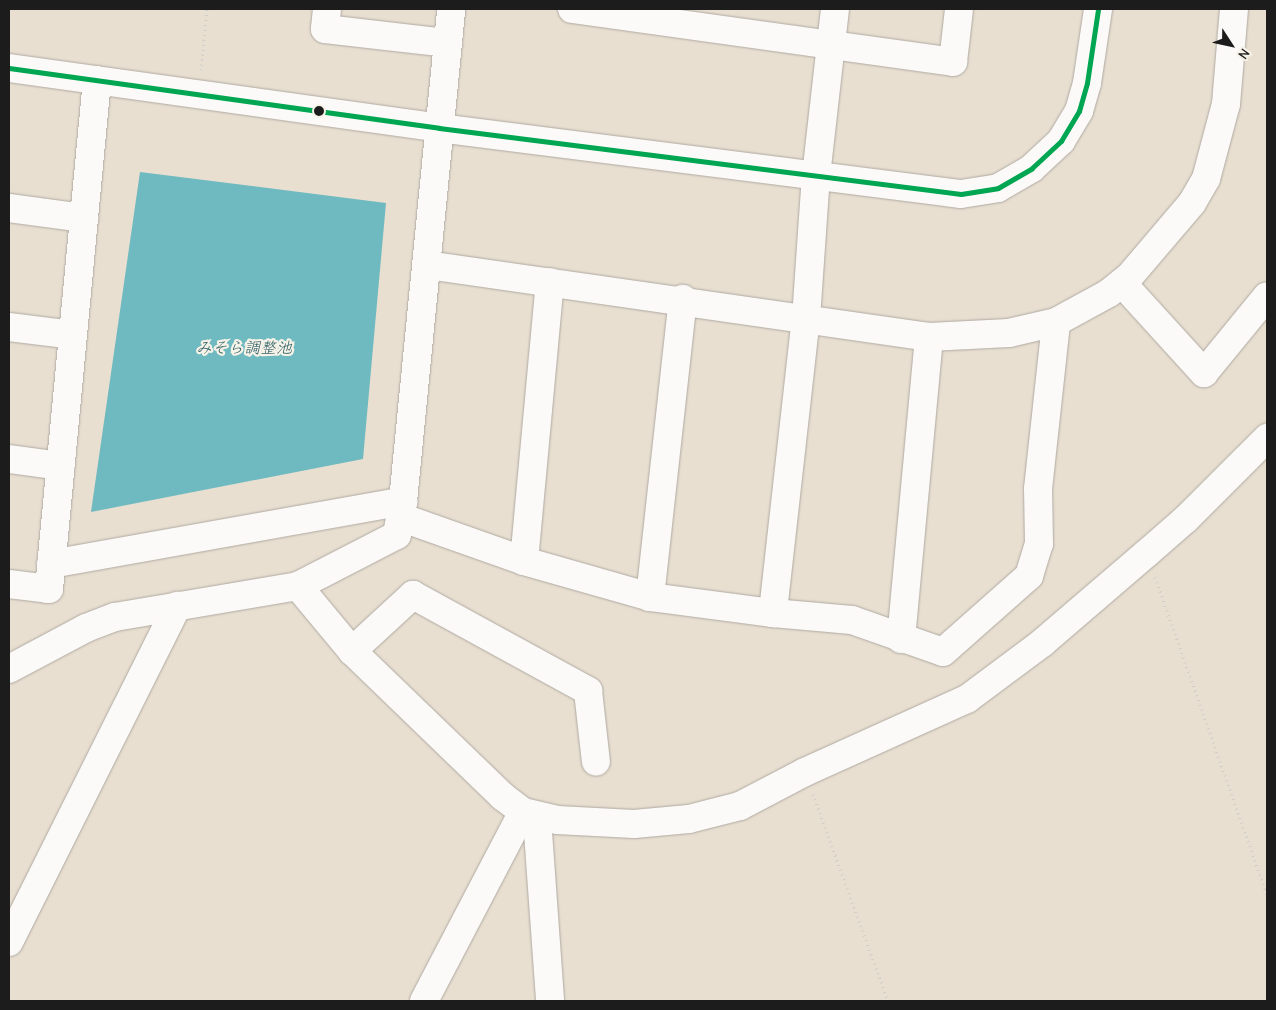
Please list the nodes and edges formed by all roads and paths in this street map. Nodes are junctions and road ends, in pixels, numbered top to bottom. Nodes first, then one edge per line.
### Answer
1 (207, 9) edge
2 (327, 9) edge
3 (451, 9) edge
4 (578, 9) edge
5 (835, 9) edge
6 (959, 9) edge
7 (1098, 9) edge
8 (1234, 9) edge
9 (705, 18) edge
10 (448, 43) junction
11 (832, 45) junction
12 (9, 68) edge
13 (98, 80) junction
14 (198, 94) junction
15 (439, 128) junction
16 (816, 175) junction
17 (9, 208) edge
18 (84, 218) junction
19 (427, 264) junction
20 (550, 282) junction
21 (1122, 283) junction
22 (1267, 296) edge
23 (683, 299) junction
24 (806, 317) junction
25 (1056, 322) junction
26 (9, 327) edge
27 (73, 335) junction
28 (929, 337) junction
29 (1267, 438) edge
30 (9, 459) edge
31 (61, 466) junction
32 (402, 509) junction
33 (1147, 554) junction
34 (524, 561) junction
35 (51, 564) junction
36 (9, 584) edge
37 (298, 586) junction
38 (650, 597) junction
39 (177, 606) junction
40 (773, 613) junction
41 (900, 639) junction
42 (352, 651) junction
43 (9, 669) edge
44 (596, 762) dead end
45 (805, 772) junction
46 (530, 815) junction
47 (1267, 894) edge
48 (9, 942) edge
49 (424, 1001) edge
50 (550, 1001) edge
51 (888, 1001) edge

1 - 14 path
2 - 10 street
3 - 10 street
4 - 9 street
5 - 11 street
6 - 11 street
7 - 16 street
8 - 21 street
9 - 11 street
10 - 15 street
11 - 16 street
12 - 13 street
13 - 14 street
13 - 18 street
14 - 15 street
15 - 16 street
15 - 19 street
16 - 24 street
17 - 18 street
18 - 27 street
19 - 20 street
19 - 32 street
20 - 23 street
20 - 34 street
21 - 22 street
21 - 25 street
23 - 24 street
23 - 38 street
24 - 28 street
24 - 40 street
25 - 28 street
25 - 41 street
26 - 27 street
27 - 31 street
28 - 41 street
29 - 33 street
30 - 31 street
31 - 35 street
32 - 34 street
32 - 35 street
32 - 37 street
33 - 45 street
33 - 47 path
34 - 38 street
35 - 36 street
37 - 39 street
37 - 42 street
38 - 40 street
39 - 43 street
39 - 48 street
40 - 41 street
42 - 44 street
42 - 46 street
45 - 46 street
45 - 51 path
46 - 49 street
46 - 50 street

